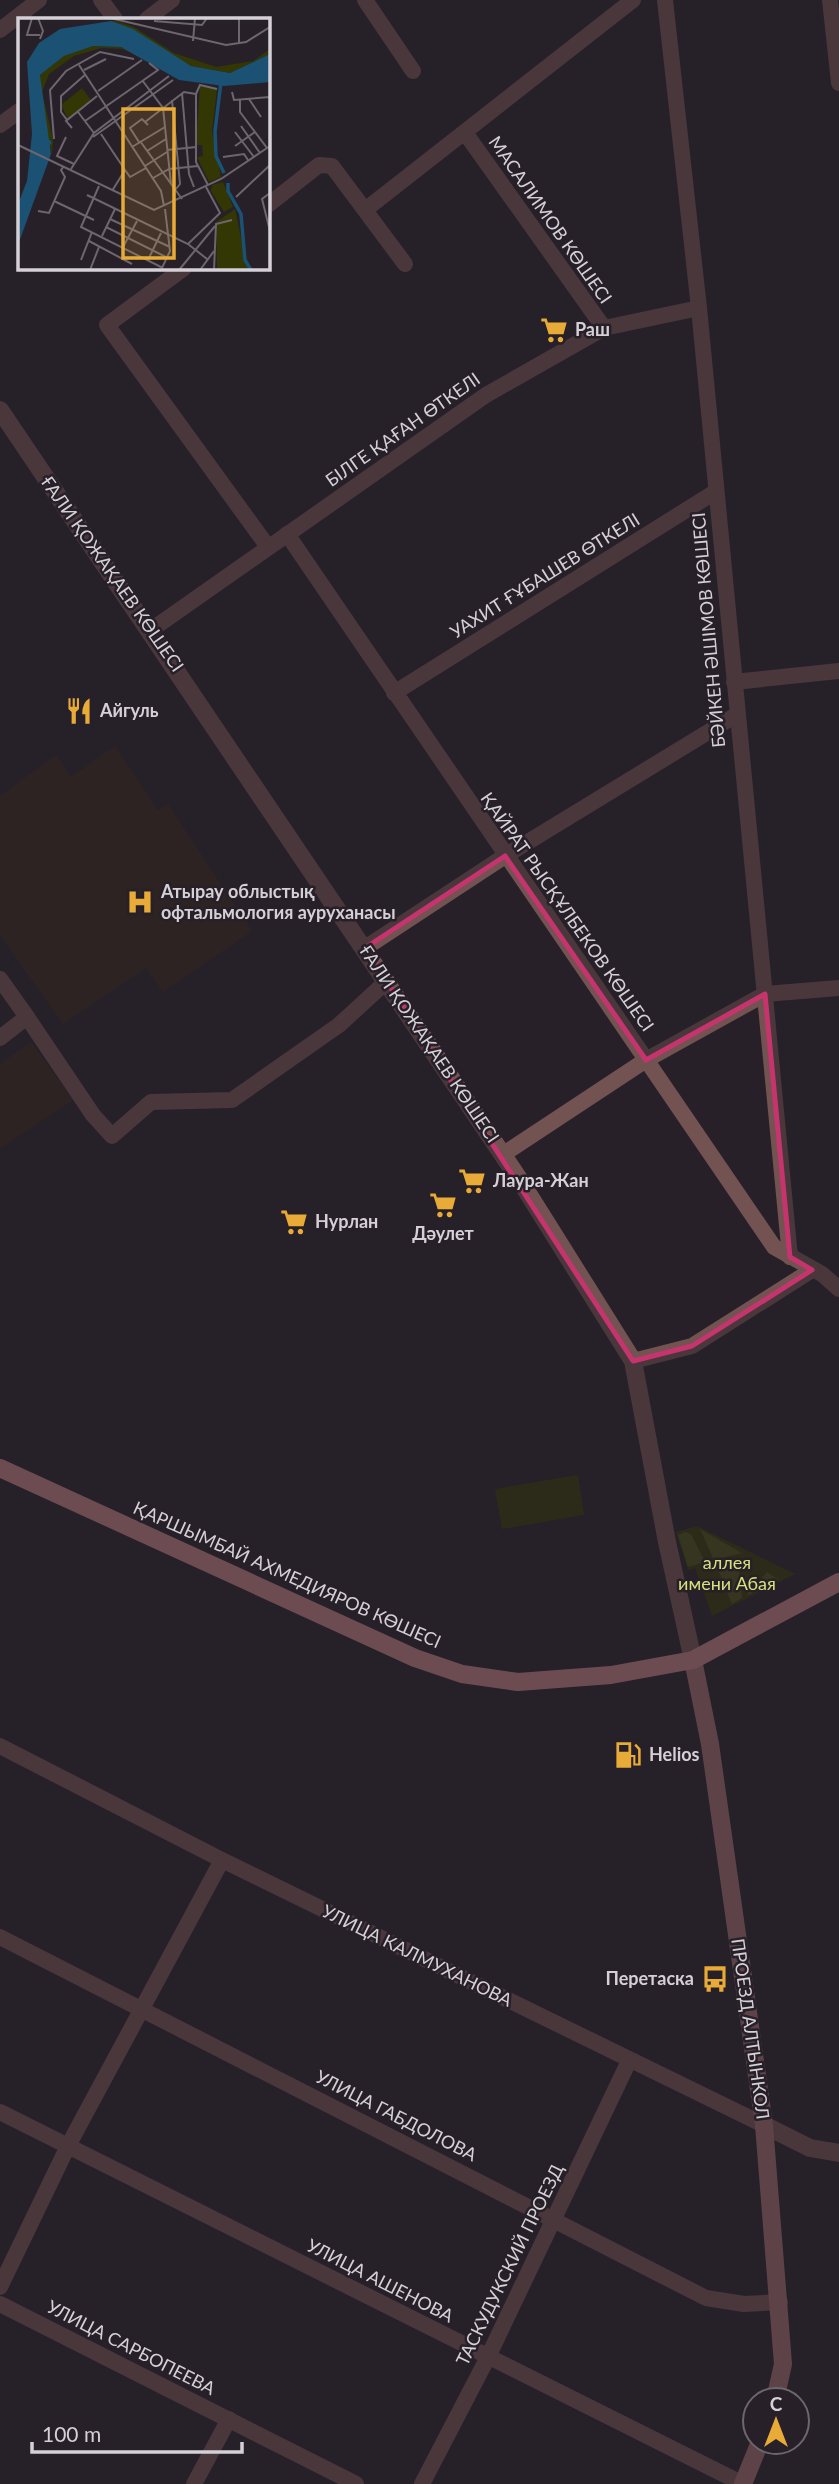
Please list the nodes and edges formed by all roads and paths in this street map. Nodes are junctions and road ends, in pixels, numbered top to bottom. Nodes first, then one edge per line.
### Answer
1 (39, 0) edge
2 (101, 0) edge
3 (172, 0) edge
4 (366, 0) edge
5 (633, 0) edge
6 (665, 0) edge
7 (830, 0) edge
8 (114, 18) edge
9 (148, 18) edge
10 (0, 30) edge
11 (413, 71) dead end
12 (839, 83) edge
13 (18, 112) edge
14 (0, 125) edge
15 (466, 134) junction
16 (270, 203) edge
17 (365, 210) junction
18 (405, 264) dead end
19 (181, 270) edge
20 (699, 308) junction
21 (604, 328) junction
22 (0, 410) edge
23 (715, 492) junction
24 (287, 534) junction
25 (268, 547) junction
26 (151, 630) junction
27 (839, 671) edge
28 (734, 682) junction
29 (394, 693) junction
30 (736, 715) junction
31 (505, 856) junction
32 (365, 947) junction
33 (0, 978) edge
34 (387, 981) junction
35 (839, 988) edge
36 (765, 994) junction
37 (27, 1017) junction
38 (0, 1038) edge
39 (646, 1060) junction
40 (502, 1155) junction
41 (790, 1257) junction
42 (812, 1270) junction
43 (839, 1289) edge
44 (633, 1361) junction
45 (0, 1468) edge
46 (839, 1581) edge
47 (694, 1660) junction
48 (0, 1746) edge
49 (222, 1860) junction
50 (0, 1937) edge
51 (141, 2007) junction
52 (629, 2061) junction
53 (0, 2112) edge
54 (764, 2125) junction
55 (68, 2146) junction
56 (839, 2154) edge
57 (553, 2219) junction
58 (0, 2287) edge
59 (780, 2302) junction
60 (0, 2304) edge
61 (488, 2357) junction
62 (778, 2386) edge
63 (229, 2420) junction
64 (754, 2456) edge
65 (194, 2484) edge
66 (356, 2484) edge
67 (422, 2484) edge
68 (743, 2484) edge

1 - 10 street
2 - 8 street
3 - 9 street
4 - 11 street
5 - 15 street
6 - 20 street, БӘЙКЕН ӘШІМОВ КӨШЕСІ
7 - 12 street
13 - 14 street
15 - 17 street
15 - 21 street, МАСАЛИМОВ КӨШЕСІ
16 - 17 street
17 - 18 street
19 - 25 street
20 - 21 street, БІЛГЕ ҚАҒАН ӨТКЕЛІ
20 - 23 street, БӘЙКЕН ӘШІМОВ КӨШЕСІ
21 - 24 street, БІЛГЕ ҚАҒАН ӨТКЕЛІ
22 - 26 street, ҒАЛИ ҚОЖАҚАЕВ КӨШЕСІ
23 - 28 street, БӘЙКЕН ӘШІМОВ КӨШЕСІ
23 - 29 street, УАХИТ ҒҰБАШЕВ ӨТКЕЛІ
24 - 25 street, БІЛГЕ ҚАҒАН ӨТКЕЛІ
24 - 29 street, ҚАЙРАТ РЫСҚҰЛБЕКОВ КӨШЕСІ
25 - 26 street, БІЛГЕ ҚАҒАН ӨТКЕЛІ
26 - 32 street, ҒАЛИ ҚОЖАҚАЕВ КӨШЕСІ
27 - 28 street
28 - 30 street, БӘЙКЕН ӘШІМОВ КӨШЕСІ
29 - 31 street, ҚАЙРАТ РЫСҚҰЛБЕКОВ КӨШЕСІ
30 - 31 street
30 - 36 street, БӘЙКЕН ӘШІМОВ КӨШЕСІ
31 - 32 street
31 - 39 street, ҚАЙРАТ РЫСҚҰЛБЕКОВ КӨШЕСІ
32 - 34 street, ҒАЛИ ҚОЖАҚАЕВ КӨШЕСІ
33 - 37 street
34 - 37 street
34 - 40 street, ҒАЛИ ҚОЖАҚАЕВ КӨШЕСІ
35 - 36 street
36 - 39 street
36 - 41 street, БӘЙКЕН ӘШІМОВ КӨШЕСІ
37 - 38 street
39 - 40 street
39 - 41 street, ҚАЙРАТ РЫСҚҰЛБЕКОВ КӨШЕСІ
40 - 44 street, ҒАЛИ ҚОЖАҚАЕВ КӨШЕСІ
41 - 42 street, ҚАЙРАТ РЫСҚҰЛБЕКОВ КӨШЕСІ
42 - 43 street, ҚАЙРАТ РЫСҚҰЛБЕКОВ КӨШЕСІ
42 - 44 street
44 - 47 street, ҒАЛИ ҚОЖАҚАЕВ КӨШЕСІ
45 - 47 main road, ҚАРШЫМБАЙ АХМЕДИЯРОВ КӨШЕСІ
46 - 47 main road, ҚАРШЫМБАЙ АХМЕДИЯРОВ КӨШЕСІ
47 - 54 main road, ПРОЕЗД АЛТЫНКОЛ
48 - 49 street, УЛИЦА КАЛМУХАНОВА
49 - 51 street
49 - 52 street, УЛИЦА КАЛМУХАНОВА
50 - 51 street, УЛИЦА ГАБДОЛОВА
51 - 55 street
51 - 57 street, УЛИЦА ГАБДОЛОВА
52 - 54 street, УЛИЦА КАЛМУХАНОВА
52 - 57 street, ТАСКУДУКСКИЙ ПРОЕЗД
53 - 55 street, УЛИЦА АШЕНОВА
54 - 56 street, УЛИЦА КАЛМУХАНОВА
54 - 59 main road, ПРОЕЗД АЛТЫНКОЛ
55 - 58 street
55 - 61 street, УЛИЦА АШЕНОВА
57 - 59 street, УЛИЦА ГАБДОЛОВА
57 - 61 street, ТАСКУДУКСКИЙ ПРОЕЗД
59 - 62 main road, ПРОЕЗД АЛТЫНКОЛ
60 - 63 street, УЛИЦА САРБОПЕЕВА
61 - 67 street, ТАСКУДУКСКИЙ ПРОЕЗД
61 - 68 street, УЛИЦА АШЕНОВА
63 - 65 street
63 - 66 street, УЛИЦА САРБОПЕЕВА
64 - 68 main road

